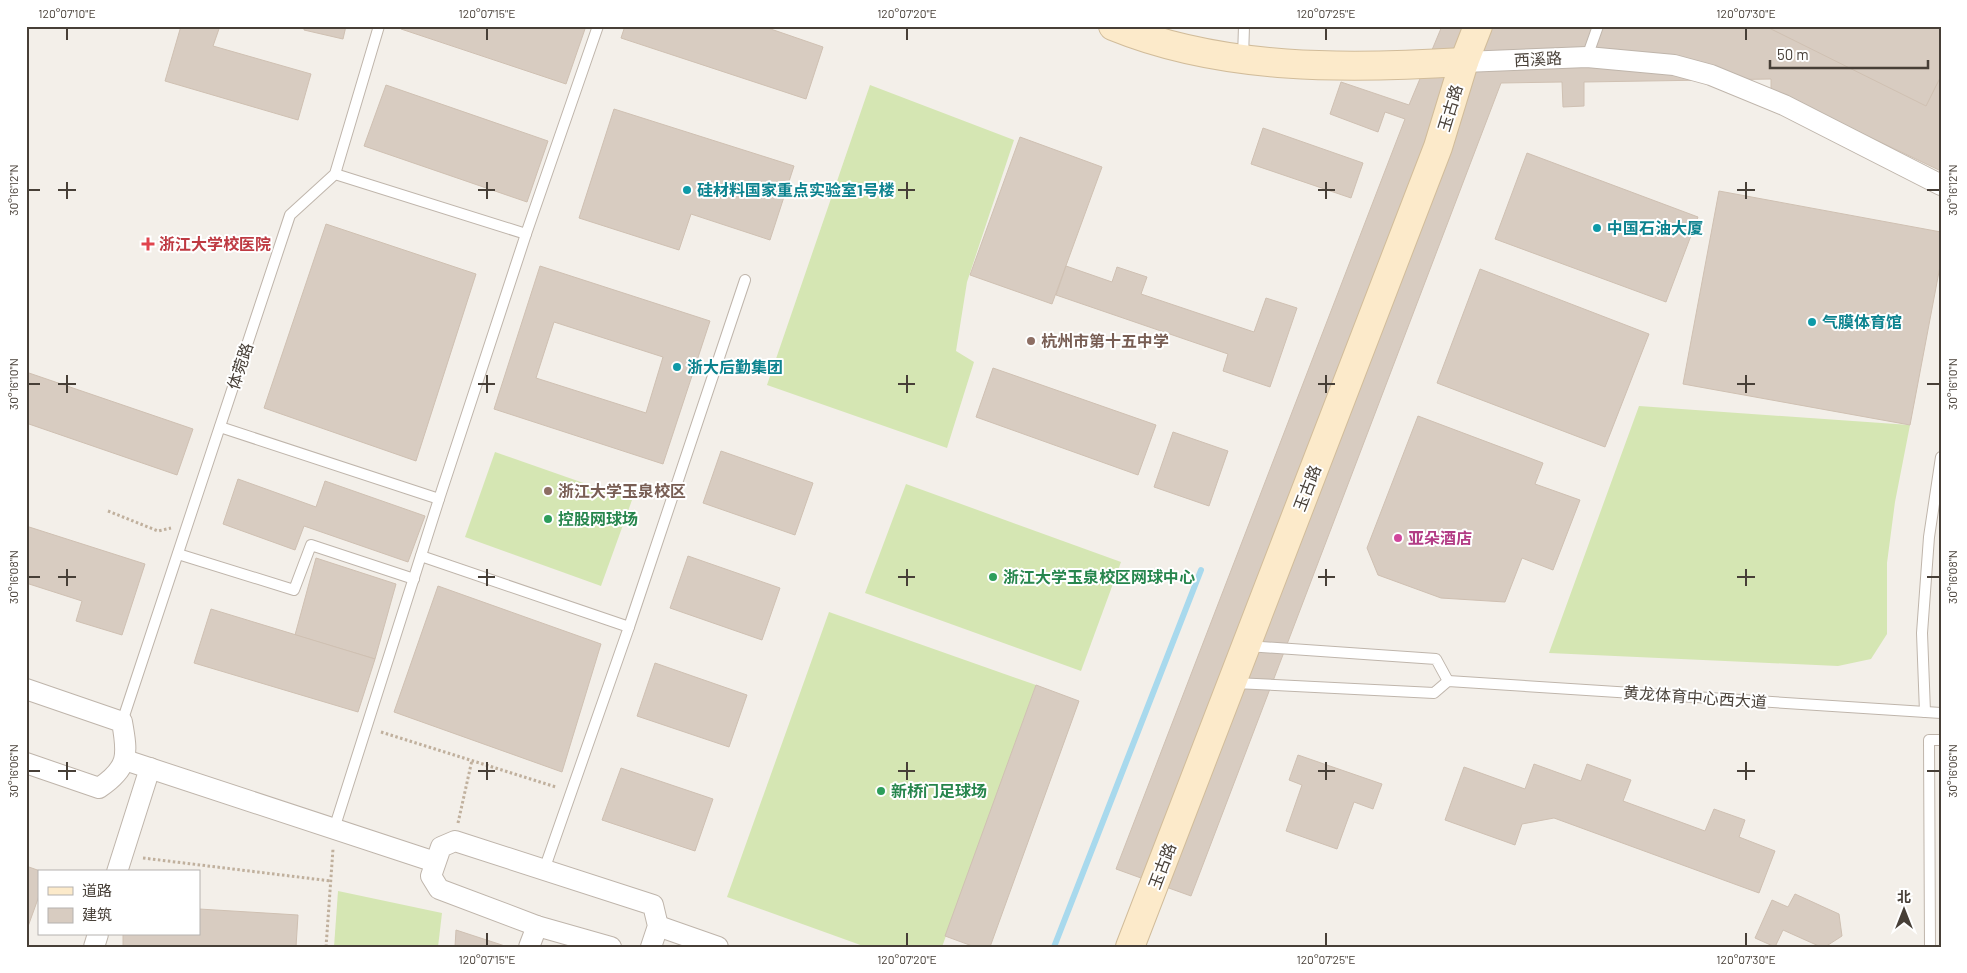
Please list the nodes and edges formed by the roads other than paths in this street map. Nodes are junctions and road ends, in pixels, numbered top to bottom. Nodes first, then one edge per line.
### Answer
1 (379, 26) edge
2 (598, 26) edge
3 (1113, 26) edge
4 (1244, 26) edge
5 (1478, 26) edge
6 (1598, 26) edge
7 (1587, 57) junction
8 (1243, 59) junction
9 (1464, 62) junction
10 (335, 174) junction
11 (1941, 185) edge
12 (526, 234) junction
13 (745, 280) dead end
14 (220, 427) junction
15 (1941, 457) edge
16 (439, 499) junction
17 (178, 554) junction
18 (421, 556) junction
19 (414, 579) junction
20 (629, 627) junction
21 (1247, 646) junction
22 (1448, 681) junction
23 (1233, 682) junction
24 (26, 689) edge
25 (1925, 712) junction
26 (1941, 713) edge
27 (122, 722) junction
28 (1941, 740) edge
29 (125, 760) junction
30 (26, 762) edge
31 (150, 768) junction
32 (334, 829) junction
33 (435, 862) junction
34 (120, 864) edge
35 (544, 870) junction
36 (537, 926) junction
37 (654, 937) edge
38 (529, 947) edge
39 (611, 947) edge
40 (681, 947) edge
41 (718, 947) edge
42 (1130, 947) edge
43 (1930, 947) edge

1 - 10 lane
2 - 12 lane
3 - 8 main road, 西溪路
4 - 8 lane
5 - 9 main road, 玉古路
6 - 7 lane
7 - 9 street, 西溪路
7 - 11 street, 西溪路
8 - 9 main road, 西溪路
9 - 21 main road, 玉古路
10 - 12 lane
10 - 14 lane, 体菀路
12 - 16 lane
13 - 20 lane
14 - 16 lane
14 - 17 lane, 体菀路
15 - 25 lane
16 - 18 lane
17 - 19 lane
17 - 27 lane, 体菀路
18 - 19 lane
18 - 20 lane
19 - 32 lane
20 - 35 lane
21 - 22 lane
21 - 23 main road, 玉古路
22 - 23 lane
22 - 25 lane, 黄龙体育中心西大道
23 - 42 main road, 玉古路
24 - 27 street
25 - 26 lane, 黄龙体育中心西大道
27 - 29 street
28 - 43 lane
29 - 30 street
29 - 31 street
31 - 32 street
31 - 34 street
32 - 33 street
33 - 35 street
33 - 36 street
35 - 37 street
36 - 38 street
36 - 39 street
37 - 40 street
37 - 41 street

